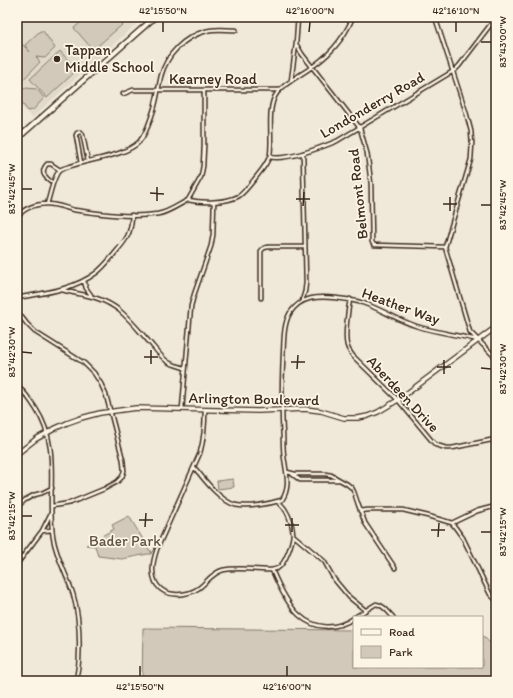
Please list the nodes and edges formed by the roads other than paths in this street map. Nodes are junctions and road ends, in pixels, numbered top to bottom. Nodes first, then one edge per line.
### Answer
1 (156, 17) edge
2 (298, 17) edge
3 (353, 17) edge
4 (435, 17) edge
5 (496, 18) edge
6 (236, 30) dead end
7 (296, 44) junction
8 (312, 68) junction
9 (452, 71) junction
10 (291, 81) junction
11 (159, 90) junction
12 (204, 90) junction
13 (281, 90) junction
14 (123, 94) dead end
15 (360, 128) junction
16 (17, 139) edge
17 (303, 153) junction
18 (269, 157) junction
19 (88, 161) junction
20 (81, 163) junction
21 (60, 170) junction
22 (53, 183) junction
23 (188, 200) junction
24 (214, 202) junction
25 (47, 204) junction
26 (18, 214) edge
27 (132, 215) junction
28 (305, 247) junction
29 (444, 247) junction
30 (84, 281) junction
31 (61, 290) junction
32 (91, 296) junction
33 (17, 298) edge
34 (261, 298) dead end
35 (350, 299) junction
36 (302, 301) junction
37 (17, 311) edge
38 (496, 327) edge
39 (478, 340) junction
40 (496, 358) edge
41 (185, 368) junction
42 (17, 386) edge
43 (398, 400) junction
44 (182, 409) junction
45 (205, 410) junction
46 (281, 410) junction
47 (110, 412) junction
48 (47, 432) junction
49 (496, 439) edge
50 (17, 454) edge
51 (194, 467) junction
52 (287, 472) junction
53 (292, 474) junction
54 (341, 481) junction
55 (52, 488) junction
56 (278, 502) junction
57 (52, 506) junction
58 (496, 506) edge
59 (17, 508) edge
60 (52, 511) junction
61 (360, 511) junction
62 (452, 523) junction
63 (52, 530) junction
64 (42, 531) junction
65 (293, 535) junction
66 (17, 564) edge
67 (395, 568) dead end
68 (272, 570) junction
69 (496, 600) edge
70 (365, 610) junction
71 (356, 616) edge
72 (392, 616) edge
73 (353, 618) edge
74 (76, 681) edge

1 - 16 main road
2 - 7 street
3 - 8 street
4 - 9 street
5 - 9 street, Londonderry Road
6 - 11 street
7 - 8 street, Belmont Road
7 - 10 street
8 - 10 street
8 - 15 street, Belmont Road
9 - 15 street, Londonderry Road
9 - 29 street
10 - 13 street
11 - 12 street, Kearney Road
11 - 14 street, Kearney Road
11 - 19 street
12 - 13 street, Kearney Road
12 - 23 street
13 - 18 street
15 - 17 street, Londonderry Road
15 - 29 street, Belmont Road
17 - 18 street, Londonderry Road
17 - 28 street
18 - 24 street
19 - 20 street
19 - 20 street
20 - 21 street
21 - 22 street
21 - 22 street
22 - 25 street
23 - 24 street
23 - 27 street
24 - 41 street
25 - 26 street
25 - 27 street
27 - 30 street
28 - 34 street
28 - 36 street
29 - 39 street
30 - 31 street
30 - 32 street
31 - 32 street
31 - 33 street
32 - 41 street
35 - 36 street, Heather Way
35 - 39 street, Heather Way
35 - 43 street, Aberdeen Drive
36 - 46 street
37 - 47 street
38 - 39 street, Arlington Boulevard
39 - 40 street
39 - 43 street, Arlington Boulevard
41 - 44 street
42 - 48 street
43 - 46 street, Arlington Boulevard
43 - 49 street, Aberdeen Drive
44 - 45 street, Arlington Boulevard
44 - 47 street, Arlington Boulevard
45 - 46 street, Arlington Boulevard
45 - 51 street
46 - 52 street
47 - 48 street, Arlington Boulevard
47 - 57 street
48 - 50 street, Arlington Boulevard
48 - 55 street
51 - 56 street
51 - 68 street
52 - 53 street
52 - 56 street
53 - 54 street
53 - 54 street
54 - 61 street
55 - 57 street
55 - 59 street
56 - 65 street
57 - 60 street
58 - 62 street
60 - 63 street
60 - 64 street
61 - 62 street
61 - 67 street
62 - 69 street
63 - 64 street
63 - 74 street
64 - 66 street
65 - 68 street
65 - 70 street
68 - 73 street
70 - 71 street
70 - 72 street

